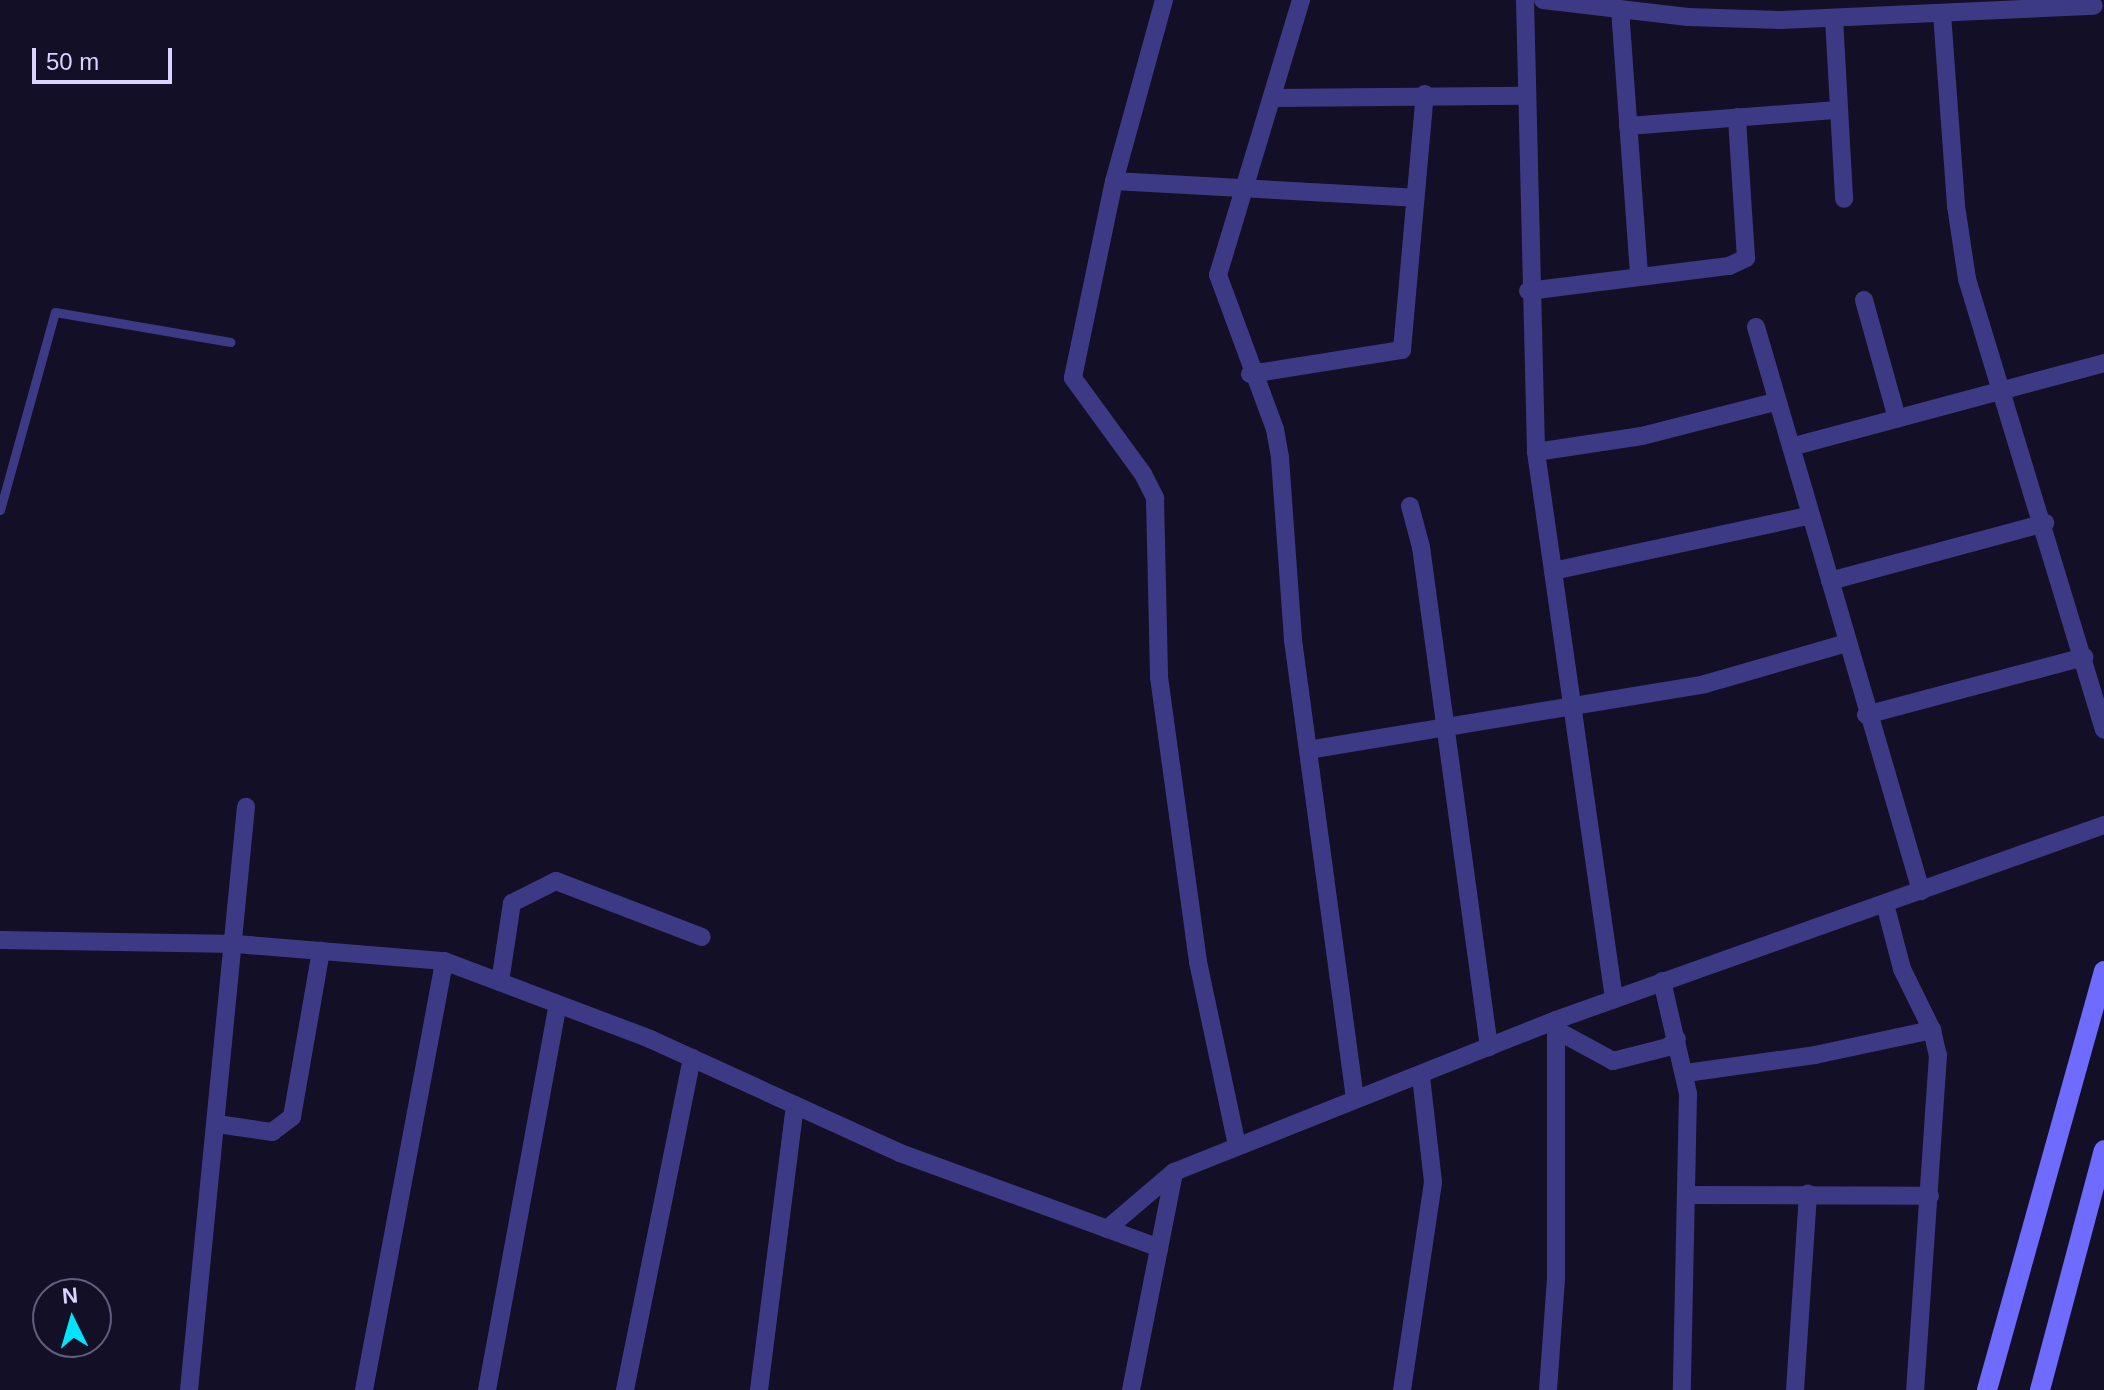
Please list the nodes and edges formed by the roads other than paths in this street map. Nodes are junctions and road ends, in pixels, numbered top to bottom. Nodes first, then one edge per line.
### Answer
1 (1164, 0) edge
2 (1301, 0) edge
3 (1525, 0) edge
4 (1543, 0) edge
5 (1965, 6) edge
6 (2094, 6) dead end
7 (1620, 9) junction
8 (1838, 12) edge
9 (1942, 14) junction
10 (1425, 94) junction
11 (1524, 96) junction
12 (1273, 98) junction
13 (1837, 110) junction
14 (1737, 117) junction
15 (1628, 126) junction
16 (1114, 181) junction
17 (1246, 188) junction
18 (1415, 198) junction
19 (1844, 199) dead end
20 (1639, 276) junction
21 (1528, 291) junction
22 (1864, 300) dead end
23 (1756, 327) dead end
24 (230, 342) dead end
25 (2104, 363) edge
26 (1250, 374) junction
27 (2005, 390) junction
28 (1778, 401) junction
29 (1897, 418) junction
30 (1791, 447) junction
31 (1536, 452) junction
32 (1410, 506) dead end
33 (0, 510) edge
34 (1811, 515) junction
35 (2045, 523) junction
36 (1553, 571) junction
37 (1830, 581) junction
38 (1847, 643) junction
39 (2084, 657) junction
40 (1571, 704) junction
41 (1866, 715) junction
42 (1445, 724) junction
43 (2104, 730) edge
44 (1308, 750) junction
45 (246, 807) dead end
46 (2104, 825) edge
47 (1921, 891) junction
48 (1885, 904) junction
49 (702, 937) dead end
50 (0, 940) edge
51 (236, 944) junction
52 (321, 951) junction
53 (444, 961) junction
54 (2104, 971) edge
55 (1662, 981) junction
56 (500, 982) junction
57 (1614, 999) junction
58 (558, 1004) junction
59 (1556, 1025) junction
60 (1932, 1030) junction
61 (1677, 1039) junction
62 (1489, 1047) junction
63 (692, 1058) junction
64 (1686, 1073) junction
65 (1421, 1076) junction
66 (1355, 1098) junction
67 (795, 1105) junction
68 (217, 1124) junction
69 (1237, 1146) junction
70 (2104, 1150) edge
71 (1174, 1172) junction
72 (1808, 1193) junction
73 (1689, 1195) junction
74 (1930, 1196) junction
75 (1107, 1229) junction
76 (1159, 1248) junction
77 (189, 1390) edge
78 (364, 1390) edge
79 (487, 1390) edge
80 (625, 1390) edge
81 (759, 1390) edge
82 (1131, 1390) edge
83 (1402, 1390) edge
84 (1548, 1390) edge
85 (1682, 1390) edge
86 (1795, 1390) edge
87 (1915, 1390) edge
88 (1987, 1390) edge
89 (2040, 1390) edge

1 - 16 street
2 - 12 street
3 - 11 street
4 - 7 street
5 - 6 street
5 - 9 street
7 - 8 street
7 - 15 street
8 - 9 street
8 - 13 street
9 - 27 street
10 - 11 street
10 - 12 street
10 - 18 street
11 - 21 street
12 - 17 street
13 - 14 street
13 - 19 street
14 - 15 street
14 - 20 street
15 - 20 street
16 - 17 street
16 - 69 street
17 - 18 street
17 - 26 street
18 - 26 street
20 - 21 street
21 - 31 street
22 - 29 street
23 - 28 street
24 - 33 lane
25 - 27 street
26 - 44 street
27 - 29 street
27 - 35 street
28 - 30 street
28 - 31 street
29 - 30 street
30 - 34 street
31 - 36 street
32 - 42 street
34 - 36 street
34 - 37 street
35 - 37 street
35 - 39 street
36 - 40 street
37 - 38 street
38 - 40 street
38 - 41 street
39 - 41 street
39 - 43 street
40 - 42 street
40 - 57 street
41 - 47 street
42 - 44 street
42 - 62 street
44 - 66 street
45 - 51 street
46 - 47 street
47 - 48 street
48 - 55 street
48 - 60 street
49 - 56 street
50 - 51 street
51 - 52 street
51 - 68 street
52 - 53 street
52 - 68 street
53 - 56 street
53 - 78 street
54 - 88 main road
55 - 57 street
55 - 61 street
56 - 58 street
57 - 59 street
58 - 63 street
58 - 79 street
59 - 61 street
59 - 62 street
59 - 84 street
60 - 64 street
60 - 74 street
61 - 64 street
62 - 65 street
63 - 67 street
63 - 80 street
64 - 73 street
65 - 66 street
65 - 83 street
66 - 69 street
67 - 75 street
67 - 81 street
68 - 77 street
69 - 71 street
70 - 89 main road
71 - 75 street
71 - 76 street
72 - 73 street
72 - 74 street
72 - 86 street
73 - 85 street
74 - 87 street
75 - 76 street
76 - 82 street

